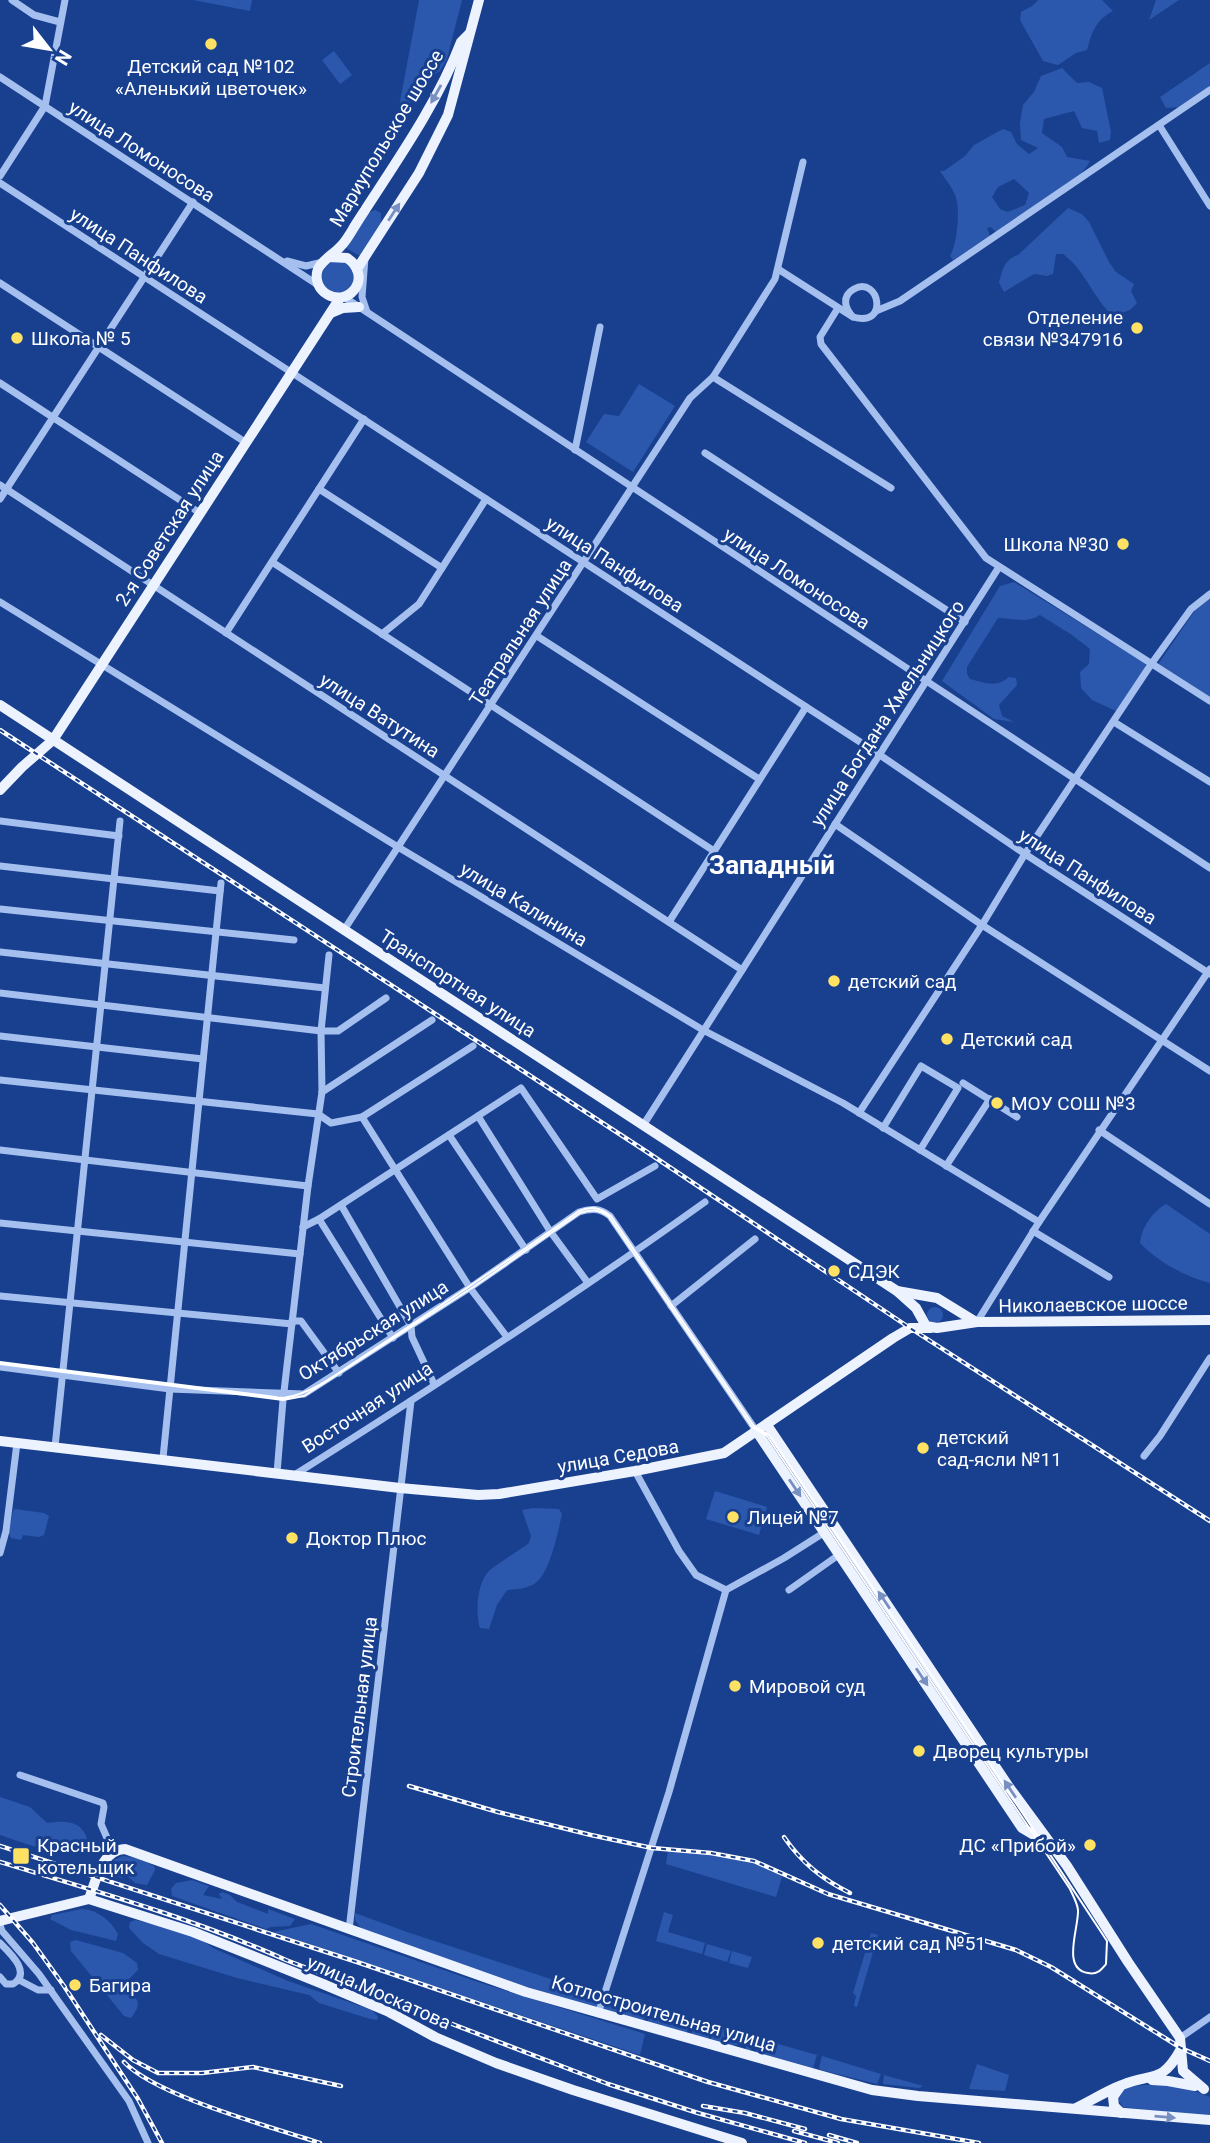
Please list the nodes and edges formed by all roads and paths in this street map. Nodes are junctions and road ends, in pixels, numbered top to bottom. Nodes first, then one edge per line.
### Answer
1 (12, 0) edge
2 (65, 0) edge
3 (479, 0) edge
4 (61, 22) junction
5 (469, 34) junction
6 (0, 77) edge
7 (1210, 90) edge
8 (45, 106) junction
9 (1158, 125) junction
10 (803, 162) dead end
11 (0, 176) edge
12 (0, 183) edge
13 (192, 202) junction
14 (1210, 205) edge
15 (268, 251) junction
16 (365, 257) junction
17 (327, 259) junction
18 (357, 269) junction
19 (778, 269) junction
20 (144, 277) junction
21 (0, 283) edge
22 (322, 289) junction
23 (848, 295) junction
24 (342, 297) junction
25 (834, 305) junction
26 (364, 310) junction
27 (876, 311) junction
28 (330, 313) junction
29 (853, 317) junction
30 (600, 327) dead end
31 (316, 337) junction
32 (99, 347) junction
33 (291, 372) junction
34 (713, 377) junction
35 (0, 383) edge
36 (53, 418) junction
37 (364, 419) junction
38 (245, 442) junction
39 (575, 450) junction
40 (705, 453) dead end
41 (3, 487) edge
42 (891, 488) dead end
43 (319, 489) junction
44 (632, 489) junction
45 (0, 499) edge
46 (486, 499) junction
47 (200, 513) junction
48 (272, 562) junction
49 (584, 563) junction
50 (442, 568) junction
51 (999, 568) junction
52 (153, 586) junction
53 (1210, 594) edge
54 (0, 602) edge
55 (965, 622) junction
56 (226, 633) junction
57 (382, 634) junction
58 (537, 636) junction
59 (1152, 663) junction
60 (102, 664) junction
61 (926, 682) junction
62 (1210, 701) edge
63 (0, 705) edge
64 (492, 706) junction
65 (806, 706) junction
66 (1114, 722) junction
67 (53, 740) junction
68 (880, 755) junction
69 (446, 777) junction
70 (760, 779) junction
71 (1076, 780) junction
72 (1210, 782) edge
73 (0, 790) edge
74 (0, 821) edge
75 (120, 821) dead end
76 (835, 824) junction
77 (119, 836) junction
78 (398, 847) junction
79 (713, 851) junction
80 (1025, 854) junction
81 (0, 866) edge
82 (1210, 868) edge
83 (114, 879) junction
84 (0, 909) edge
85 (110, 920) junction
86 (668, 922) junction
87 (982, 925) junction
88 (344, 930) junction
89 (216, 932) junction
90 (294, 940) dead end
91 (0, 952) edge
92 (328, 956) dead end
93 (106, 963) junction
94 (742, 970) junction
95 (1209, 971) edge
96 (212, 975) junction
97 (325, 988) junction
98 (0, 993) edge
99 (386, 998) dead end
100 (101, 1005) junction
101 (208, 1018) junction
102 (432, 1020) dead end
103 (703, 1030) junction
104 (321, 1031) junction
105 (0, 1036) edge
106 (1163, 1040) junction
107 (473, 1046) dead end
108 (97, 1047) junction
109 (203, 1059) junction
110 (1210, 1071) edge
111 (0, 1080) edge
112 (963, 1083) dead end
113 (92, 1090) junction
114 (322, 1092) junction
115 (989, 1100) junction
116 (199, 1102) junction
117 (318, 1114) junction
118 (859, 1114) junction
119 (478, 1116) junction
120 (362, 1117) junction
121 (1017, 1117) dead end
122 (644, 1124) junction
123 (883, 1128) junction
124 (1099, 1130) junction
125 (449, 1135) junction
126 (0, 1150) edge
127 (920, 1150) junction
128 (85, 1160) junction
129 (654, 1166) dead end
130 (946, 1166) junction
131 (396, 1169) junction
132 (192, 1173) junction
133 (307, 1186) junction
134 (705, 1202) dead end
135 (1210, 1204) edge
136 (341, 1205) junction
137 (320, 1219) junction
138 (1039, 1222) junction
139 (0, 1223) edge
140 (303, 1227) junction
141 (78, 1231) junction
142 (1032, 1231) junction
143 (551, 1232) junction
144 (755, 1239) dead end
145 (185, 1242) junction
146 (526, 1250) junction
147 (634, 1252) junction
148 (300, 1254) junction
149 (1109, 1277) dead end
150 (588, 1283) junction
151 (470, 1288) junction
152 (897, 1291) junction
153 (0, 1296) edge
154 (940, 1300) junction
155 (70, 1303) junction
156 (671, 1306) junction
157 (920, 1313) junction
158 (177, 1314) junction
159 (1210, 1320) edge
160 (292, 1322) junction
161 (977, 1322) junction
162 (411, 1326) junction
163 (911, 1328) junction
164 (934, 1328) junction
165 (507, 1337) junction
166 (393, 1338) junction
167 (1210, 1358) edge
168 (0, 1367) edge
169 (339, 1373) junction
170 (62, 1376) junction
171 (434, 1384) junction
172 (170, 1389) junction
173 (284, 1394) junction
174 (411, 1401) junction
175 (767, 1425) junction
176 (757, 1432) junction
177 (0, 1441) edge
178 (17, 1443) junction
179 (55, 1447) junction
180 (1144, 1456) dead end
181 (163, 1458) junction
182 (635, 1471) junction
183 (277, 1473) junction
184 (296, 1474) junction
185 (400, 1488) junction
186 (825, 1532) junction
187 (0, 1553) edge
188 (840, 1554) junction
189 (726, 1590) junction
190 (789, 1590) dead end
191 (20, 1775) dead end
192 (1051, 1844) junction
193 (113, 1852) junction
194 (89, 1899) junction
195 (0, 1923) edge
196 (349, 1930) junction
197 (0, 1943) edge
198 (0, 1977) edge
199 (19, 1980) junction
200 (51, 1990) junction
201 (598, 2014) junction
202 (1210, 2017) edge
203 (1180, 2043) junction
204 (1140, 2080) junction
205 (1123, 2084) junction
206 (1207, 2090) edge
207 (1076, 2109) junction
208 (1121, 2113) junction
209 (1210, 2120) edge
210 (148, 2143) edge
211 (742, 2143) edge

1 - 4 street
2 - 4 street
3 - 5 main road, Мариупольское шоссе
4 - 8 street
16 -> 5 main road, Мариупольское шоссе
5 -> 17 main road, Мариупольское шоссе
6 - 8 street, улица Ломоносова
7 - 9 street
8 - 11 street
8 - 13 street, улица Ломоносова
9 - 14 street
9 - 27 street
10 - 19 street, Театральная улица
12 - 20 street, улица Панфилова
13 - 15 street, улица Ломоносова
13 - 20 street
15 - 17 street, улица Ломоносова
15 - 22 street, улица Ломоносова
16 - 18 main road, Мариупольское шоссе
16 - 26 street
17 - 18 main road
17 - 22 main road
18 - 24 main road
19 - 25 street
19 - 34 street, Театральная улица
20 - 32 street
20 - 33 street, улица Панфилова
21 - 32 street
22 - 24 main road
22 - 31 main road, 2-я Советская улица
23 - 25 street
23 - 27 street
23 - 29 street
24 - 26 street, улица Ломоносова
24 - 28 main road, 2-я Советская улица
25 - 29 street
25 - 51 street
26 - 28 main road
26 - 39 street, улица Ломоносова
27 - 29 street
28 - 31 main road, 2-я Советская улица
30 - 39 street
31 - 33 main road, 2-я Советская улица
32 - 36 street
32 - 38 street
33 - 37 street, улица Панфилова
33 - 38 main road, 2-я Советская улица
34 - 42 street
34 - 44 street, Театральная улица
35 - 36 street
36 - 41 street
36 - 47 street
37 - 43 street
37 - 46 street, улица Панфилова
38 - 47 main road, 2-я Советская улица
39 - 44 street, улица Ломоносова
40 - 55 street
41 - 45 street
41 - 52 street, улица Ватутина
43 - 48 street
43 - 50 street
44 - 49 street, Театральная улица
44 - 61 street, улица Ломоносова
46 - 49 street, улица Панфилова
46 - 50 street
47 - 52 main road, 2-я Советская улица
48 - 56 street
48 - 57 street
49 - 58 street, Театральная улица
49 - 65 street, улица Панфилова
50 - 57 street
51 - 55 street, улица Богдана Хмельницкого
51 - 59 street
52 - 56 street, улица Ватутина
52 - 60 main road, 2-я Советская улица
53 - 59 street
54 - 60 street, улица Калинина
55 - 61 street, улица Богдана Хмельницкого
56 - 69 street, улица Ватутина
57 - 64 street
58 - 64 street, Театральная улица
58 - 70 street
59 - 62 street
59 - 66 street
60 - 67 main road, 2-я Советская улица
60 - 78 street, улица Калинина
61 - 68 street, улица Богдана Хмельницкого
61 - 71 street, улица Ломоносова
63 - 67 main road, Транспортная улица
64 - 69 street, Театральная улица
64 - 79 street
65 - 68 street, улица Панфилова
65 - 70 street
66 - 71 street
66 - 72 street
67 - 73 main road, 2-я Советская улица
67 - 88 main road, Транспортная улица
68 - 76 street, улица Богдана Хмельницкого
68 - 80 street, улица Панфилова
69 - 78 street, Театральная улица
69 - 86 street, улица Ватутина
70 - 79 street
71 - 80 street
71 - 82 street, улица Ломоносова
74 - 77 street
75 - 77 street
76 - 87 street
76 - 94 street, улица Богдана Хмельницкого
77 - 83 street
78 - 88 street, Театральная улица
78 - 103 street, улица Калинина
79 - 86 street
80 - 87 street
80 - 95 street, улица Панфилова
81 - 83 street
83 - 85 street
83 - 89 street
84 - 85 street
85 - 89 street
85 - 93 street
86 - 94 street, улица Ватутина
87 - 106 street
87 - 118 street
88 - 122 main road, Транспортная улица
89 - 90 street
89 - 96 street
91 - 93 street
92 - 97 street
93 - 96 street
93 - 100 street
94 - 103 street, улица Богдана Хмельницкого
95 - 106 street
96 - 97 street
96 - 101 street
97 - 104 street
98 - 100 street
99 - 104 street
100 - 101 street
100 - 108 street
101 - 104 street
101 - 109 street
102 - 114 street
103 - 118 street, улица Калинина
103 - 122 street, улица Богдана Хмельницкого
104 - 114 street
105 - 108 street
106 - 110 street
106 - 124 street
107 - 120 street
108 - 109 street
108 - 113 street
109 - 116 street
111 - 113 street
112 - 115 street
113 - 116 street
113 - 128 street
114 - 117 street
115 - 121 street
115 - 130 street
116 - 117 street
116 - 132 street
117 - 120 street
117 - 133 street
118 - 123 street, улица Калинина
119 - 125 street
119 - 129 street
119 - 143 street
120 - 131 street
122 - 152 main road, Транспортная улица
123 - 127 street, улица Калинина
123 - 127 street
124 - 135 street
124 - 138 street
125 - 131 street
125 - 146 street
126 - 128 street
127 - 130 street, улица Калинина
128 - 132 street
128 - 141 street
130 - 138 street, улица Калинина
131 - 136 street
131 - 151 street
132 - 133 street
132 - 145 street
133 - 140 street
134 - 147 street, Восточная улица
136 - 137 street
136 - 162 street
137 - 140 street
137 - 166 street
138 - 142 street
139 - 141 street
140 - 148 street
141 - 145 street
141 - 155 street
142 - 149 street
142 - 161 street
143 - 146 street, Октябрьская улица
143 - 147 street, Октябрьская улица
143 - 150 street
144 - 156 street
145 - 148 street
145 - 158 street
146 - 151 street, Октябрьская улица
147 - 150 street, Восточная улица
147 - 156 street
148 - 160 street
150 - 165 street, Восточная улица
151 - 162 street, Октябрьская улица
151 - 165 street
152 - 154 main road
152 - 157 main road
153 - 155 street
154 - 157 main road
154 - 161 main road
154 - 164 main road
155 - 158 street
155 - 170 street
156 - 176 street
157 - 163 main road, улица Седова
157 - 164 main road
158 - 160 street
158 - 172 street
159 - 161 main road, Николаевское шоссе
160 - 169 street
160 - 173 street
161 - 164 main road, Николаевское шоссе
162 - 166 street, Октябрьская улица
162 - 171 street
163 - 164 main road
163 - 175 main road, улица Седова
165 - 171 street, Восточная улица
166 - 169 street, Октябрьская улица
167 - 180 street
168 - 170 street, Октябрьская улица
169 - 173 street, Октябрьская улица
170 - 172 street, Октябрьская улица
170 - 179 street
171 - 174 street, Восточная улица
172 - 173 street, Октябрьская улица
172 - 181 street
173 - 183 street
174 - 184 street, Восточная улица
174 - 185 street, Строительная улица
175 - 176 main road, улица Седова
192 -> 175 main road
176 - 182 main road, улица Седова
176 -> 186 main road
177 - 178 main road, Восточная улица
178 - 179 main road, Восточная улица
178 - 187 street
179 - 181 main road, Восточная улица
181 - 183 main road, Восточная улица
182 - 185 main road, улица Седова
182 - 189 street
183 - 184 main road, Восточная улица
184 - 185 main road, улица Седова
185 - 196 street, Строительная улица
186 - 188 main road
186 - 189 street
188 - 190 street
188 -> 192 main road
189 - 201 street
191 - 193 street
192 - 203 main road
193 - 194 main road
193 - 196 main road, Котлостроительная улица
194 - 195 main road
194 - 211 main road, улица Москатова
195 - 200 street
196 - 201 main road, Котлостроительная улица
197 - 199 street
198 - 199 street
199 - 200 street
200 - 210 street
201 - 207 main road, Котлостроительная улица
202 - 203 street
203 - 204 main road
203 - 206 main road
204 - 205 main road
204 - 206 main road
205 - 207 main road
205 - 208 main road
207 - 208 main road, Котлостроительная улица
208 -> 209 main road, Котлостроительная улица

